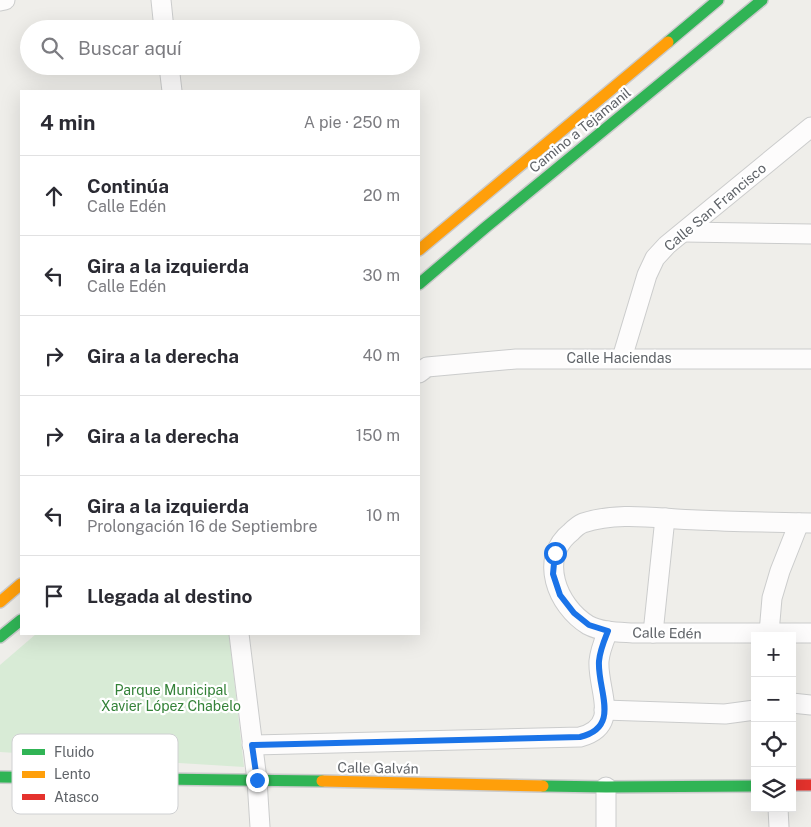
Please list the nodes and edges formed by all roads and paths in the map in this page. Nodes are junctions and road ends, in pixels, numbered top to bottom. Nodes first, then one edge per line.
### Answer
1 (5, 0) edge
2 (161, 0) edge
3 (718, 0) edge
4 (762, 0) edge
5 (0, 1) edge
6 (163, 20) edge
7 (170, 75) edge
8 (172, 90) edge
9 (811, 127) edge
10 (684, 232) junction
11 (811, 234) edge
12 (420, 249) edge
13 (420, 283) edge
14 (810, 356) edge
15 (622, 358) junction
16 (421, 367) edge
17 (666, 518) junction
18 (805, 523) edge
19 (20, 585) edge
20 (0, 602) edge
21 (20, 621) edge
22 (608, 631) junction
23 (769, 632) edge
24 (653, 633) junction
25 (751, 633) edge
26 (796, 633) edge
27 (811, 633) edge
28 (239, 635) edge
29 (0, 637) edge
30 (796, 703) edge
31 (811, 705) edge
32 (604, 710) junction
33 (751, 711) edge
34 (252, 745) junction
35 (178, 779) edge
36 (257, 780) junction
37 (796, 785) edge
38 (811, 785) edge
39 (751, 786) edge
40 (606, 788) junction
41 (778, 812) edge
42 (260, 827) edge
43 (606, 827) edge
44 (779, 827) edge

1 - 5 street
2 - 6 street
3 - 12 main road, Camino a Tejamanil
4 - 13 main road, Camino a Tejamanil
7 - 8 street
9 - 10 street, Calle San Francisco
10 - 11 street
10 - 15 street, Calle San Francisco
14 - 15 street, Calle Haciendas
15 - 16 street, Calle Haciendas
17 - 18 street
17 - 22 street, Calle Edén
17 - 24 street
18 - 23 street
19 - 20 main road
21 - 29 main road
22 - 24 street, Calle Edén
22 - 32 street
24 - 25 street, Calle Edén
26 - 27 street, Calle Edén
28 - 34 street
30 - 31 street
32 - 33 street
32 - 34 street
34 - 36 street
35 - 36 main road, Calle Galván
36 - 40 main road, Calle Galván
36 - 42 street
37 - 38 main road
39 - 40 main road, Calle Galván
40 - 43 street
41 - 44 street

